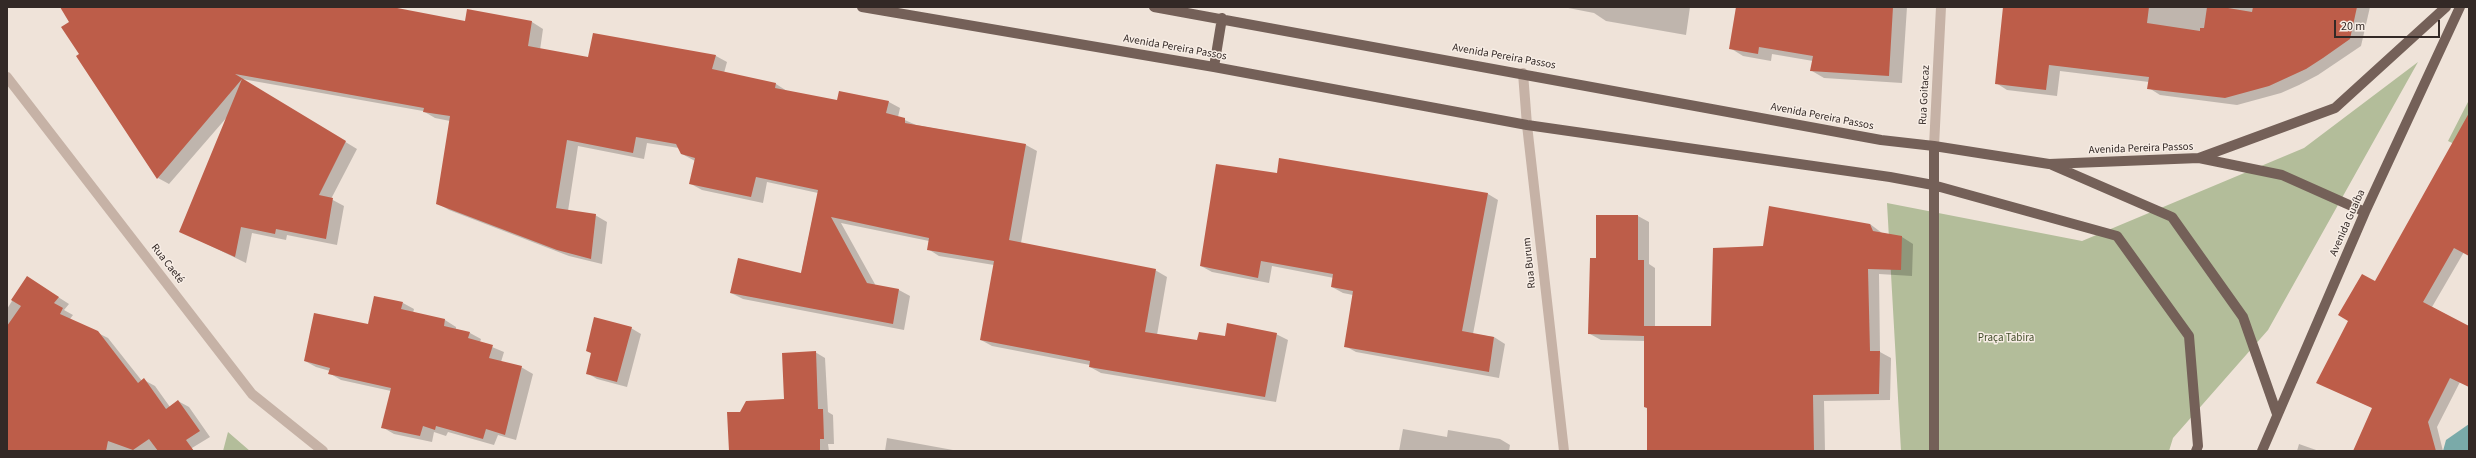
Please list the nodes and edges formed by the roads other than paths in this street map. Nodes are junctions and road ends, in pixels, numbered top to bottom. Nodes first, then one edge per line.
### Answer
1 (862, 7) edge
2 (1154, 7) edge
3 (1941, 7) edge
4 (2446, 7) edge
5 (2460, 7) edge
6 (1222, 18) junction
7 (1214, 67) junction
8 (1523, 73) junction
9 (7, 77) edge
10 (1526, 125) junction
11 (1934, 146) junction
12 (2199, 158) junction
13 (2049, 164) junction
14 (1933, 185) junction
15 (2365, 212) junction
16 (2277, 414) junction
17 (323, 451) edge
18 (1564, 451) edge
19 (1934, 451) edge
20 (2196, 451) edge
21 (2262, 451) edge

1 - 7 main road, Avenida Pereira Passos
2 - 6 main road, Avenida Pereira Passos
3 - 11 street, Rua Goitacaz
4 - 12 main road, Avenida Pereira Passos
5 - 15 main road, Avenida Guaíba
6 - 7 main road
6 - 8 main road, Avenida Pereira Passos
7 - 10 main road, Avenida Pereira Passos
8 - 10 street, Rua Burum
8 - 11 main road, Avenida Pereira Passos
9 - 17 street, Rua Caeté
10 - 14 main road, Avenida Pereira Passos
10 - 18 street, Rua Burum
11 - 13 main road, Avenida Pereira Passos
11 - 14 main road, Rua Goitacaz
12 - 13 main road, Avenida Pereira Passos
12 - 15 main road
13 - 16 main road
14 - 19 main road
14 - 20 main road
15 - 16 main road, Avenida Guaíba
16 - 21 main road, Avenida Guaíba

